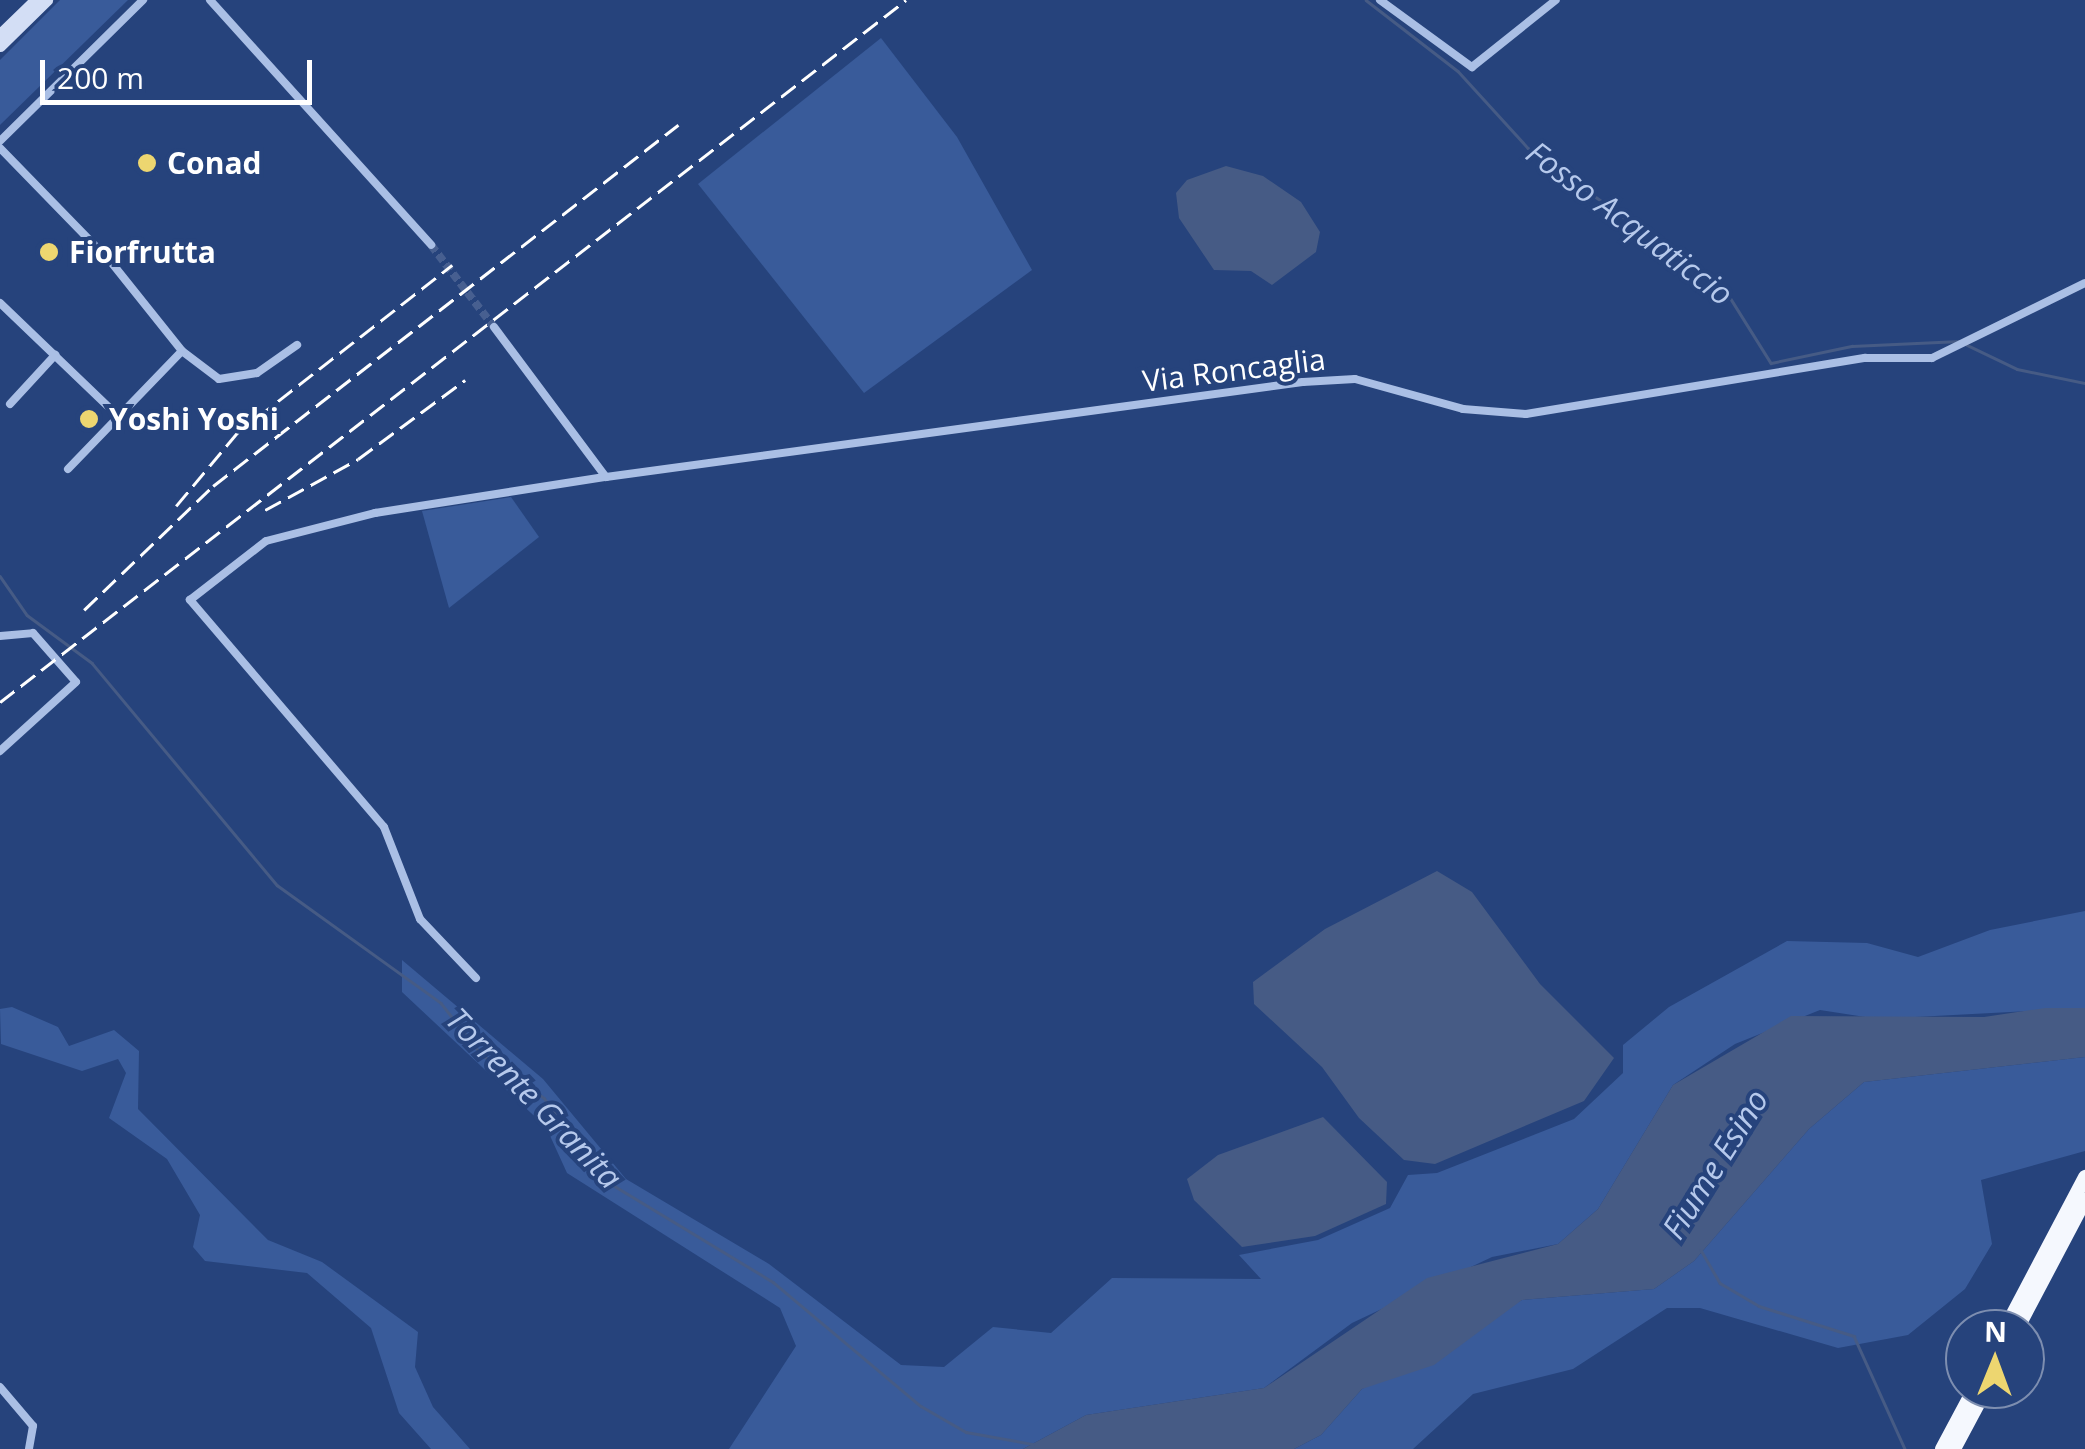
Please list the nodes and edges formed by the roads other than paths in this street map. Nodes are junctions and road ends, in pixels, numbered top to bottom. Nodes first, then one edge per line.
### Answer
1 (35, 0) edge
2 (48, 0) edge
3 (144, 0) edge
4 (210, 0) edge
5 (1380, 0) edge
6 (1556, 0) edge
7 (0, 34) edge
8 (0, 46) edge
9 (0, 141) edge
10 (0, 148) edge
11 (432, 245) tunnel mouth
12 (2085, 283) edge
13 (0, 303) edge
14 (494, 327) tunnel mouth
15 (297, 345) dead end
16 (182, 351) junction
17 (55, 355) junction
18 (10, 404) dead end
19 (119, 416) junction
20 (68, 469) dead end
21 (606, 477) junction
22 (0, 636) edge
23 (0, 751) edge
24 (476, 978) dead end
25 (2085, 1177) edge
26 (2085, 1200) edge
27 (2016, 1309) edge
28 (2028, 1309) edge
29 (0, 1386) edge
30 (1963, 1409) edge
31 (1975, 1409) edge
32 (29, 1449) edge
33 (1942, 1449) edge
34 (1954, 1449) edge

1 - 7 main road
2 - 8 main road
3 - 9 street
4 - 11 street
5 - 6 street
10 - 16 street
12 - 21 street, Via Roncaglia
13 - 17 street
14 - 21 street
15 - 16 street
16 - 19 street
17 - 18 street
17 - 19 street
19 - 20 street
21 - 24 street, Via Roncaglia
22 - 23 street
25 - 27 highway
26 - 28 highway
29 - 32 street
30 - 33 highway
31 - 34 highway

